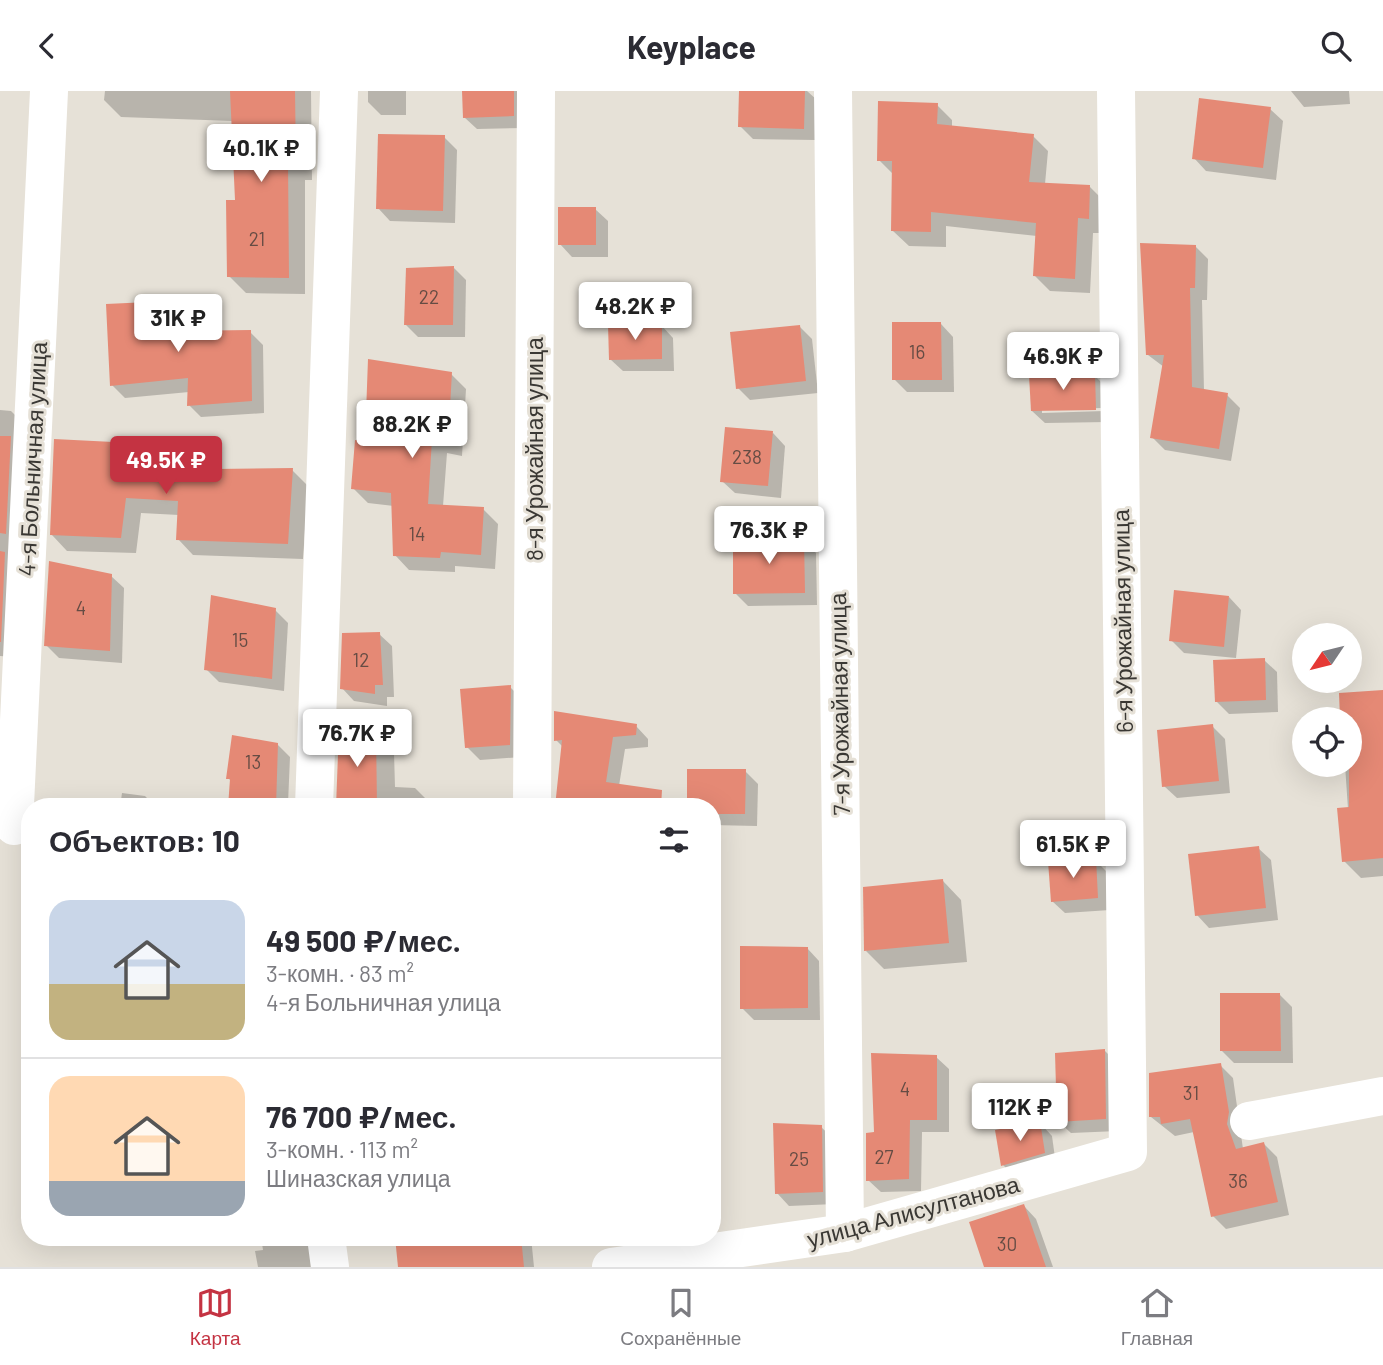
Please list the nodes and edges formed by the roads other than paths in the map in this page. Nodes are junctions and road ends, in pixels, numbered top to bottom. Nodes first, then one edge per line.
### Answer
1 (49, 91) edge
2 (339, 91) edge
3 (536, 91) edge
4 (833, 91) edge
5 (1116, 91) edge
6 (314, 798) edge
7 (532, 798) edge
8 (15, 826) edge
9 (1383, 1096) edge
10 (1249, 1121) dead end
11 (1129, 1152) joint
12 (845, 1233) junction
13 (327, 1246) edge
14 (330, 1267) edge
15 (611, 1267) edge

1 - 8 street, 4-я Больничная улица
2 - 6 street
3 - 7 street, 8-я Урожайная улица
4 - 12 street, 7-я Урожайная улица
5 - 11 street, 6-я Урожайная улица
9 - 10 street
11 - 12 street, улица Алисултанова
12 - 15 street, улица Алисултанова
13 - 14 street

